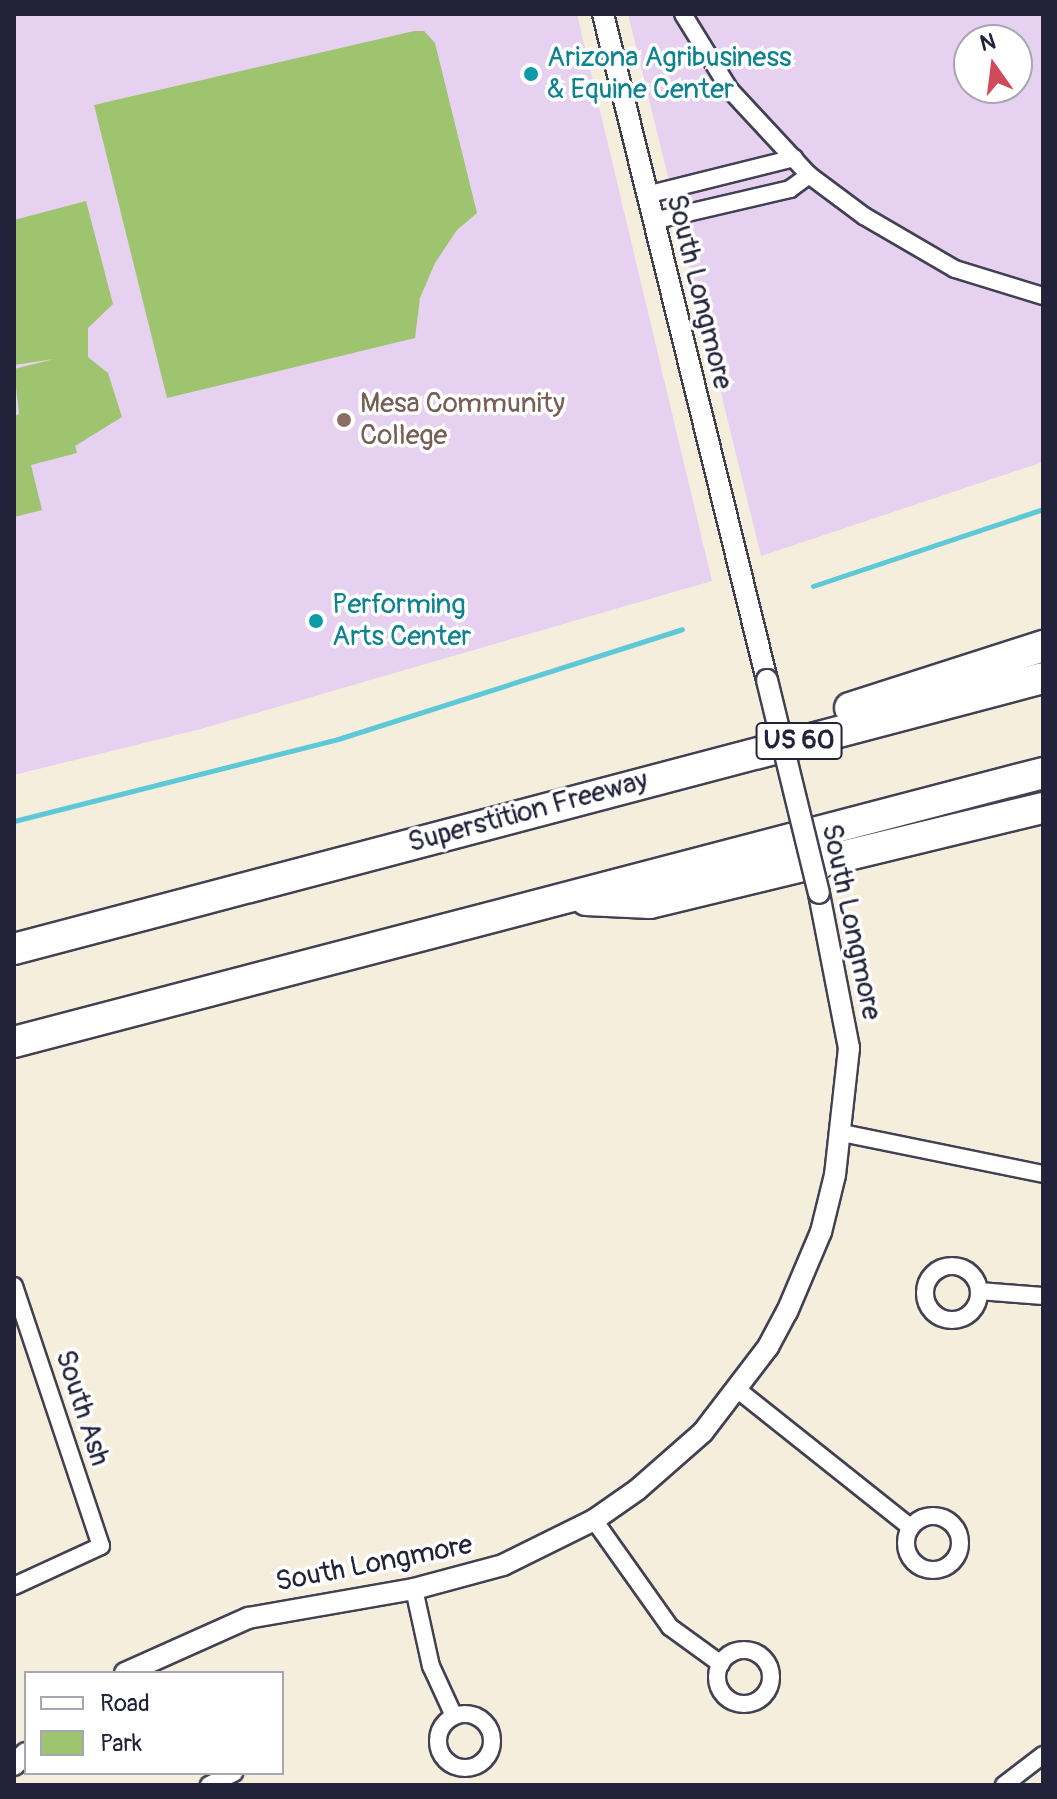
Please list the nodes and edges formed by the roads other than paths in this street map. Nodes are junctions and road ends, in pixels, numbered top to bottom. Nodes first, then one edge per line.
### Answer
1 (603, 14) edge
2 (683, 14) edge
3 (794, 158) junction
4 (809, 175) junction
5 (646, 195) junction
6 (653, 221) junction
7 (1043, 296) edge
8 (1043, 646) edge
9 (1043, 678) edge
10 (1043, 773) edge
11 (555, 803) junction
12 (1043, 808) edge
13 (556, 898) junction
14 (14, 947) edge
15 (14, 1043) edge
16 (842, 1133) junction
17 (1043, 1174) edge
18 (14, 1286) edge
19 (979, 1291) dead end
20 (1043, 1296) edge
21 (738, 1390) junction
22 (594, 1520) junction
23 (910, 1527) dead end
24 (14, 1586) edge
25 (414, 1589) junction
26 (721, 1664) dead end
27 (138, 1670) edge
28 (454, 1716) dead end
29 (1043, 1755) edge
30 (230, 1775) edge
31 (208, 1785) edge
32 (1004, 1785) edge

1 - 5 street, South Longmore
2 - 3 street
3 - 4 street
3 - 5 street
4 - 6 street
4 - 7 street
5 - 6 street, South Longmore
6 - 16 street, South Longmore, bridge
8 - 11 highway
9 - 11 highway, Superstition Freeway / US 60
10 - 13 highway
11 - 14 highway, Superstition Freeway / US 60
12 - 13 highway
13 - 15 highway
16 - 17 street
16 - 21 street, South Longmore
18 - 24 street, South Ash
19 - 20 street
21 - 22 street, South Longmore
21 - 23 street
22 - 25 street, South Longmore
22 - 26 street
25 - 27 street, South Longmore
25 - 28 street
29 - 32 street
30 - 31 street

